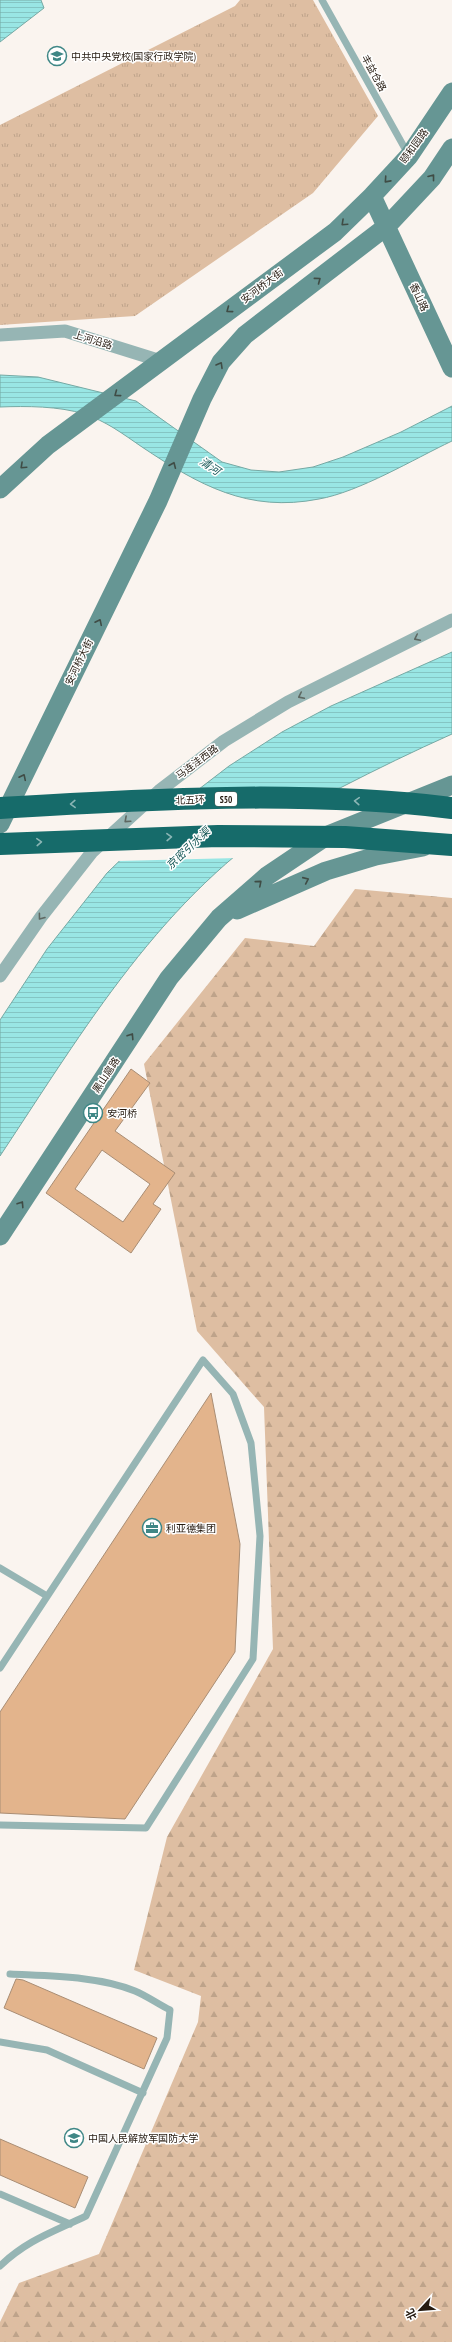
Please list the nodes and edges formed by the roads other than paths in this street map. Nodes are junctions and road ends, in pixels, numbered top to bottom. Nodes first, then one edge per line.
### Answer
1 (322, 0) edge
2 (452, 92) edge
3 (452, 148) edge
4 (409, 156) junction
5 (372, 196) junction
6 (387, 226) junction
7 (0, 336) edge
8 (154, 365) junction
9 (452, 368) edge
10 (0, 488) edge
11 (452, 620) edge
12 (452, 786) edge
13 (0, 808) edge
14 (452, 808) edge
15 (0, 824) edge
16 (0, 844) edge
17 (452, 844) edge
18 (219, 918) junction
19 (0, 976) edge
20 (0, 1236) edge
21 (0, 1568) edge
22 (47, 1596) junction
23 (0, 1668) edge
24 (0, 1826) edge
25 (10, 1974) dead end
26 (0, 2042) edge
27 (143, 2093) junction
28 (0, 2194) edge
29 (70, 2224) junction
30 (0, 2266) edge

1 - 4 lane, 丰益仓路
2 - 4 main road, 颐和园路
6 -> 3 main road
4 -> 5 main road, 颐和园路
5 - 6 main road, 香山路
5 -> 8 main road, 安河桥大街
6 - 9 main road, 香山路
15 -> 6 main road, 安河桥大街
7 - 8 street, 上河沿路
8 -> 10 main road, 安河桥大街
11 -> 19 street, 马连洼西路
18 -> 12 main road, 黑山扈路
14 -> 13 highway, 北五环 / S50
16 -> 17 highway
18 -> 17 main road
20 -> 18 main road, 黑山扈路
21 - 22 lane
22 - 23 lane
22 - 24 lane
25 - 27 lane
26 - 27 lane
27 - 29 lane
28 - 29 lane
29 - 30 lane

